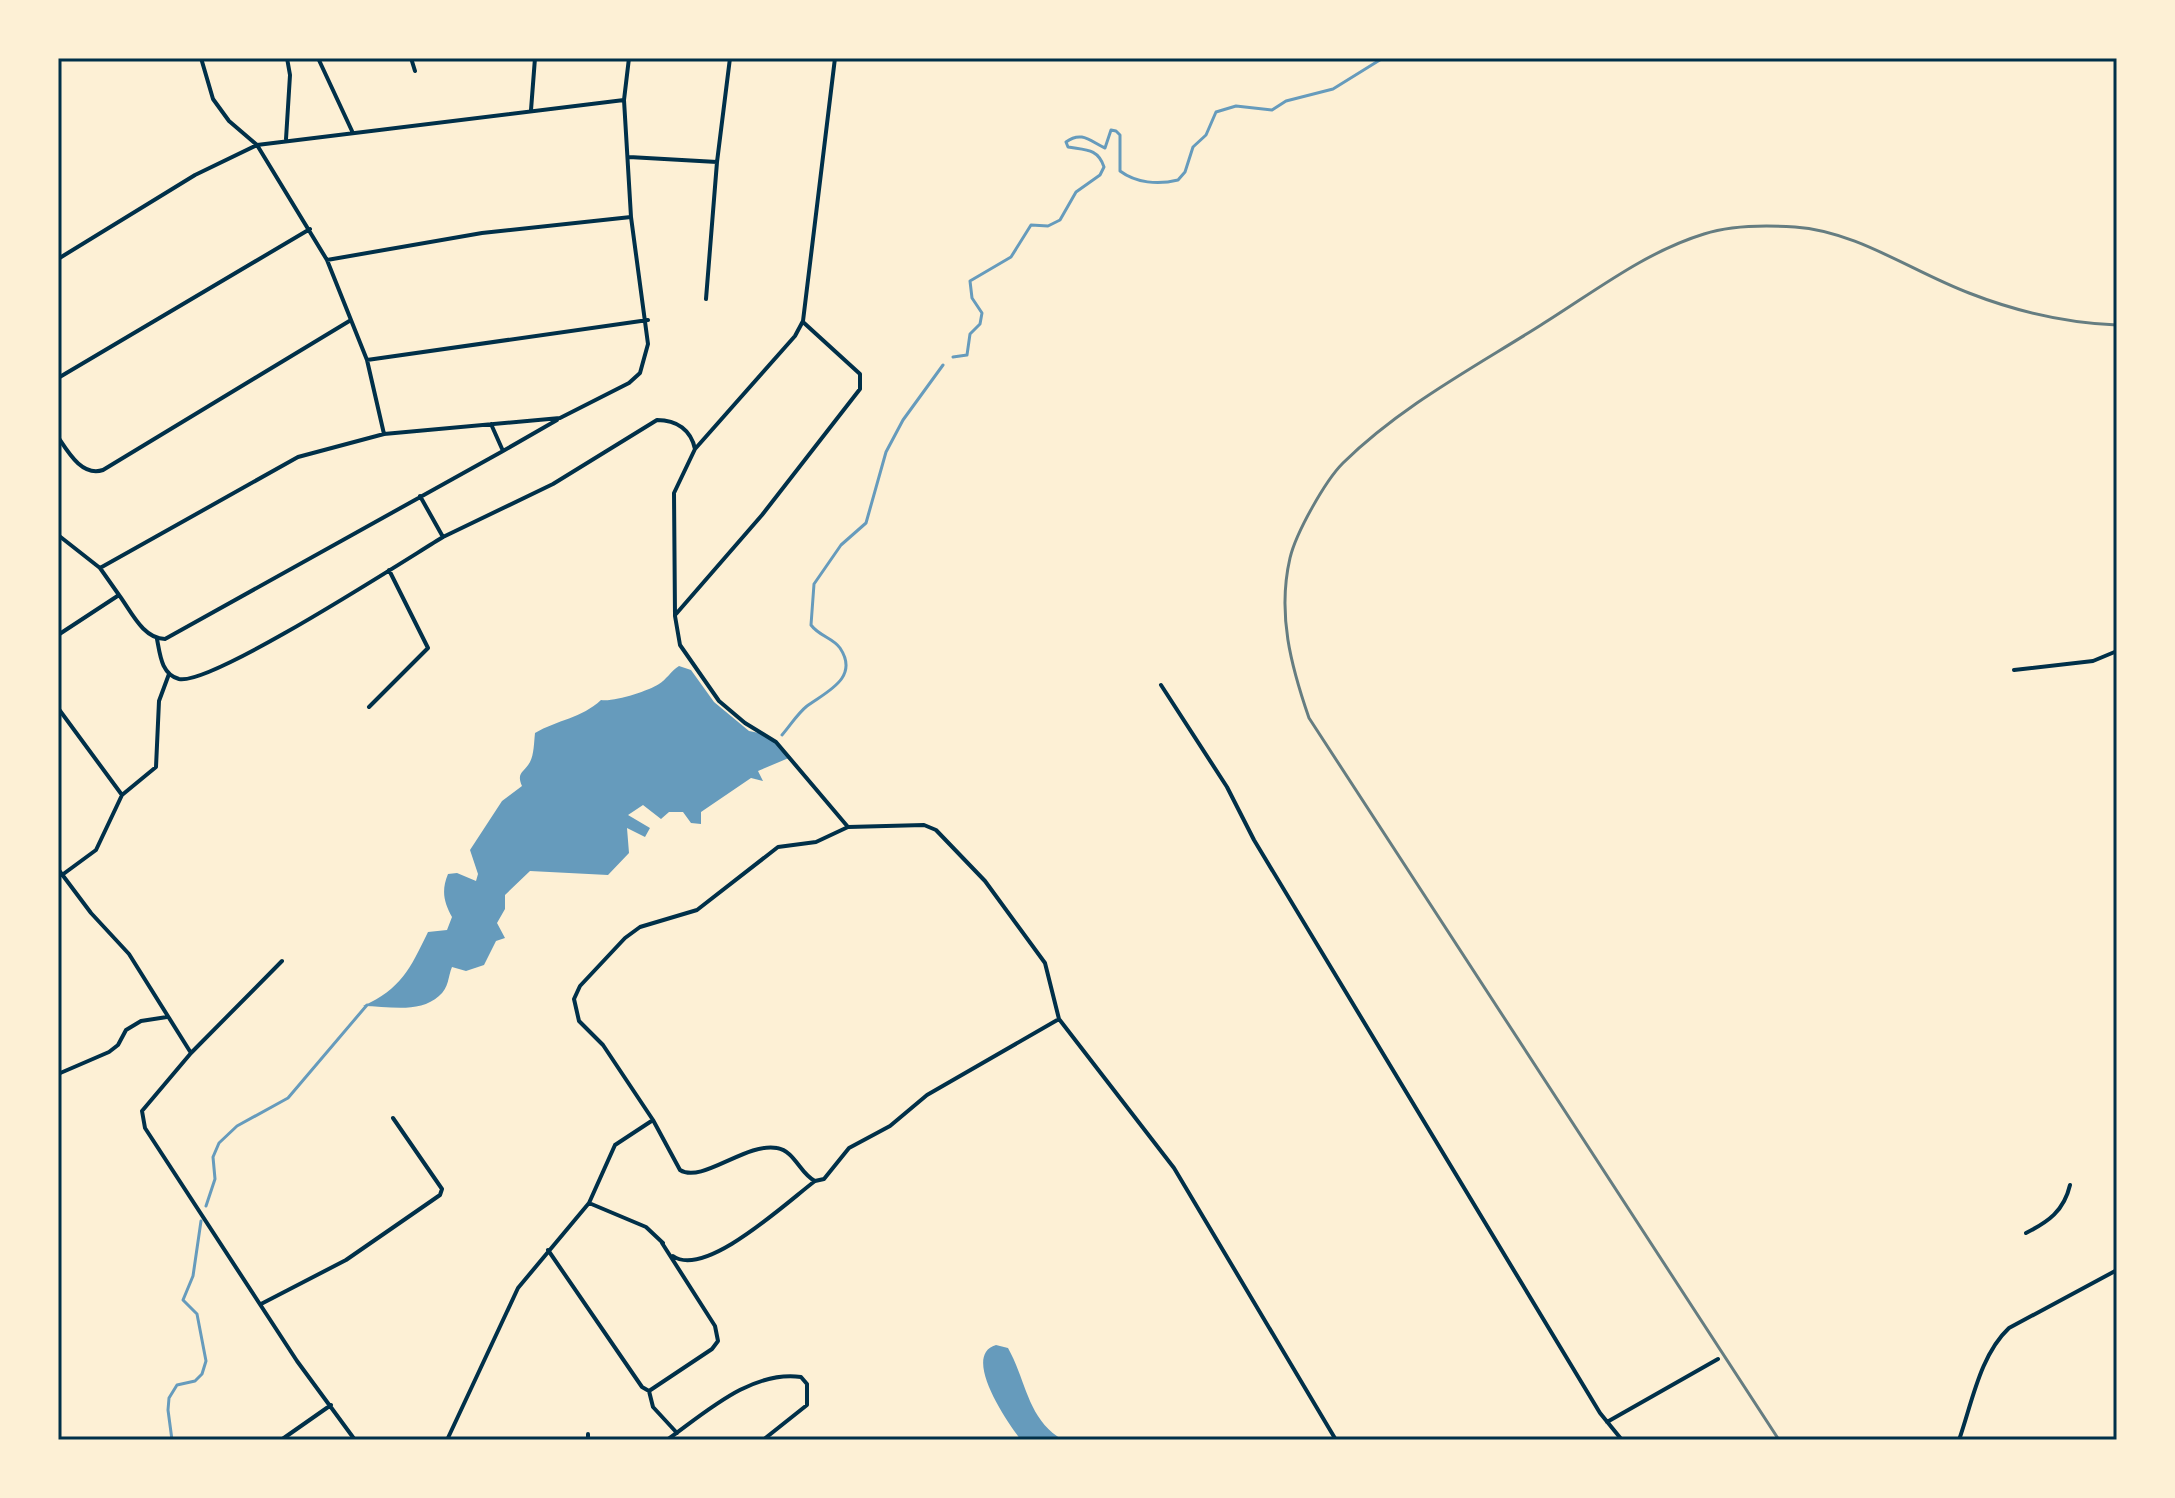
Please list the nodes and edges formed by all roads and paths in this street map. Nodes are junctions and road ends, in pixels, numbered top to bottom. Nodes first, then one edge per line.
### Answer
1 (201, 58) edge
2 (287, 58) edge
3 (318, 58) edge
4 (411, 58) edge
5 (535, 58) edge
6 (629, 58) edge
7 (730, 58) edge
8 (835, 58) edge
9 (415, 71) dead end
10 (624, 100) junction
11 (531, 110) junction
12 (352, 131) junction
13 (285, 140) junction
14 (257, 145) junction
15 (629, 157) junction
16 (717, 162) junction
17 (631, 217) junction
18 (310, 229) junction
19 (58, 259) edge
20 (327, 260) junction
21 (706, 299) dead end
22 (351, 320) junction
23 (648, 320) junction
24 (803, 321) junction
25 (367, 360) junction
26 (58, 378) edge
27 (560, 418) junction
28 (491, 424) junction
29 (384, 434) junction
30 (58, 437) edge
31 (695, 449) junction
32 (503, 451) junction
33 (420, 496) junction
34 (58, 535) edge
35 (443, 537) junction
36 (100, 568) junction
37 (389, 570) junction
38 (119, 595) junction
39 (675, 616) junction
40 (58, 635) edge
41 (157, 639) junction
42 (2117, 651) edge
43 (2014, 670) dead end
44 (169, 674) junction
45 (1161, 685) dead end
46 (369, 707) dead end
47 (58, 708) edge
48 (122, 795) junction
49 (848, 827) junction
50 (58, 869) edge
51 (62, 875) junction
52 (282, 961) dead end
53 (167, 1017) junction
54 (1059, 1019) junction
55 (191, 1053) junction
56 (58, 1074) edge
57 (393, 1118) dead end
58 (653, 1120) junction
59 (815, 1181) junction
60 (2070, 1185) dead end
61 (589, 1203) junction
62 (2026, 1233) dead end
63 (662, 1243) junction
64 (548, 1250) junction
65 (2117, 1270) edge
66 (261, 1304) junction
67 (1718, 1359) dead end
68 (649, 1391) junction
69 (331, 1405) junction
70 (1607, 1422) junction
71 (677, 1433) junction
72 (281, 1440) edge
73 (355, 1440) edge
74 (447, 1440) edge
75 (667, 1440) edge
76 (763, 1440) edge
77 (1336, 1440) edge
78 (1622, 1440) edge
79 (1959, 1440) edge

1 - 14 street
2 - 13 street
3 - 12 street
4 - 9 street
5 - 11 street
6 - 10 street
7 - 16 street
8 - 24 street
10 - 11 street
10 - 15 street
11 - 12 street
12 - 13 street
13 - 14 street
14 - 18 street
14 - 19 street
15 - 16 street
15 - 17 street
16 - 21 street
17 - 20 street
17 - 23 street
18 - 20 street
18 - 26 street
20 - 22 street
22 - 25 street
22 - 30 street
23 - 25 street
23 - 27 street
24 - 31 street
24 - 39 street
25 - 29 street
27 - 28 street
27 - 32 street
28 - 29 street
28 - 32 street
29 - 36 street
31 - 35 street
31 - 39 street
32 - 33 street
33 - 35 street
33 - 41 street
34 - 36 street
35 - 37 street
36 - 38 street
37 - 44 street
37 - 46 street
38 - 40 street
38 - 41 street
39 - 49 street
41 - 44 street
42 - 43 street
44 - 48 street
45 - 70 street
47 - 48 street
48 - 51 street
49 - 54 street
49 - 58 street
50 - 51 street
51 - 53 street
52 - 55 street
53 - 55 street
53 - 56 street
54 - 59 street
54 - 77 street
55 - 66 street
57 - 66 street
58 - 59 street
58 - 61 street
59 - 63 street
60 - 62 street
61 - 63 street
61 - 64 street
63 - 68 street
64 - 68 street
64 - 74 street
65 - 79 street
66 - 69 street
67 - 70 street
68 - 71 street
69 - 72 street
69 - 73 street
70 - 78 street
71 - 75 street
71 - 76 street

